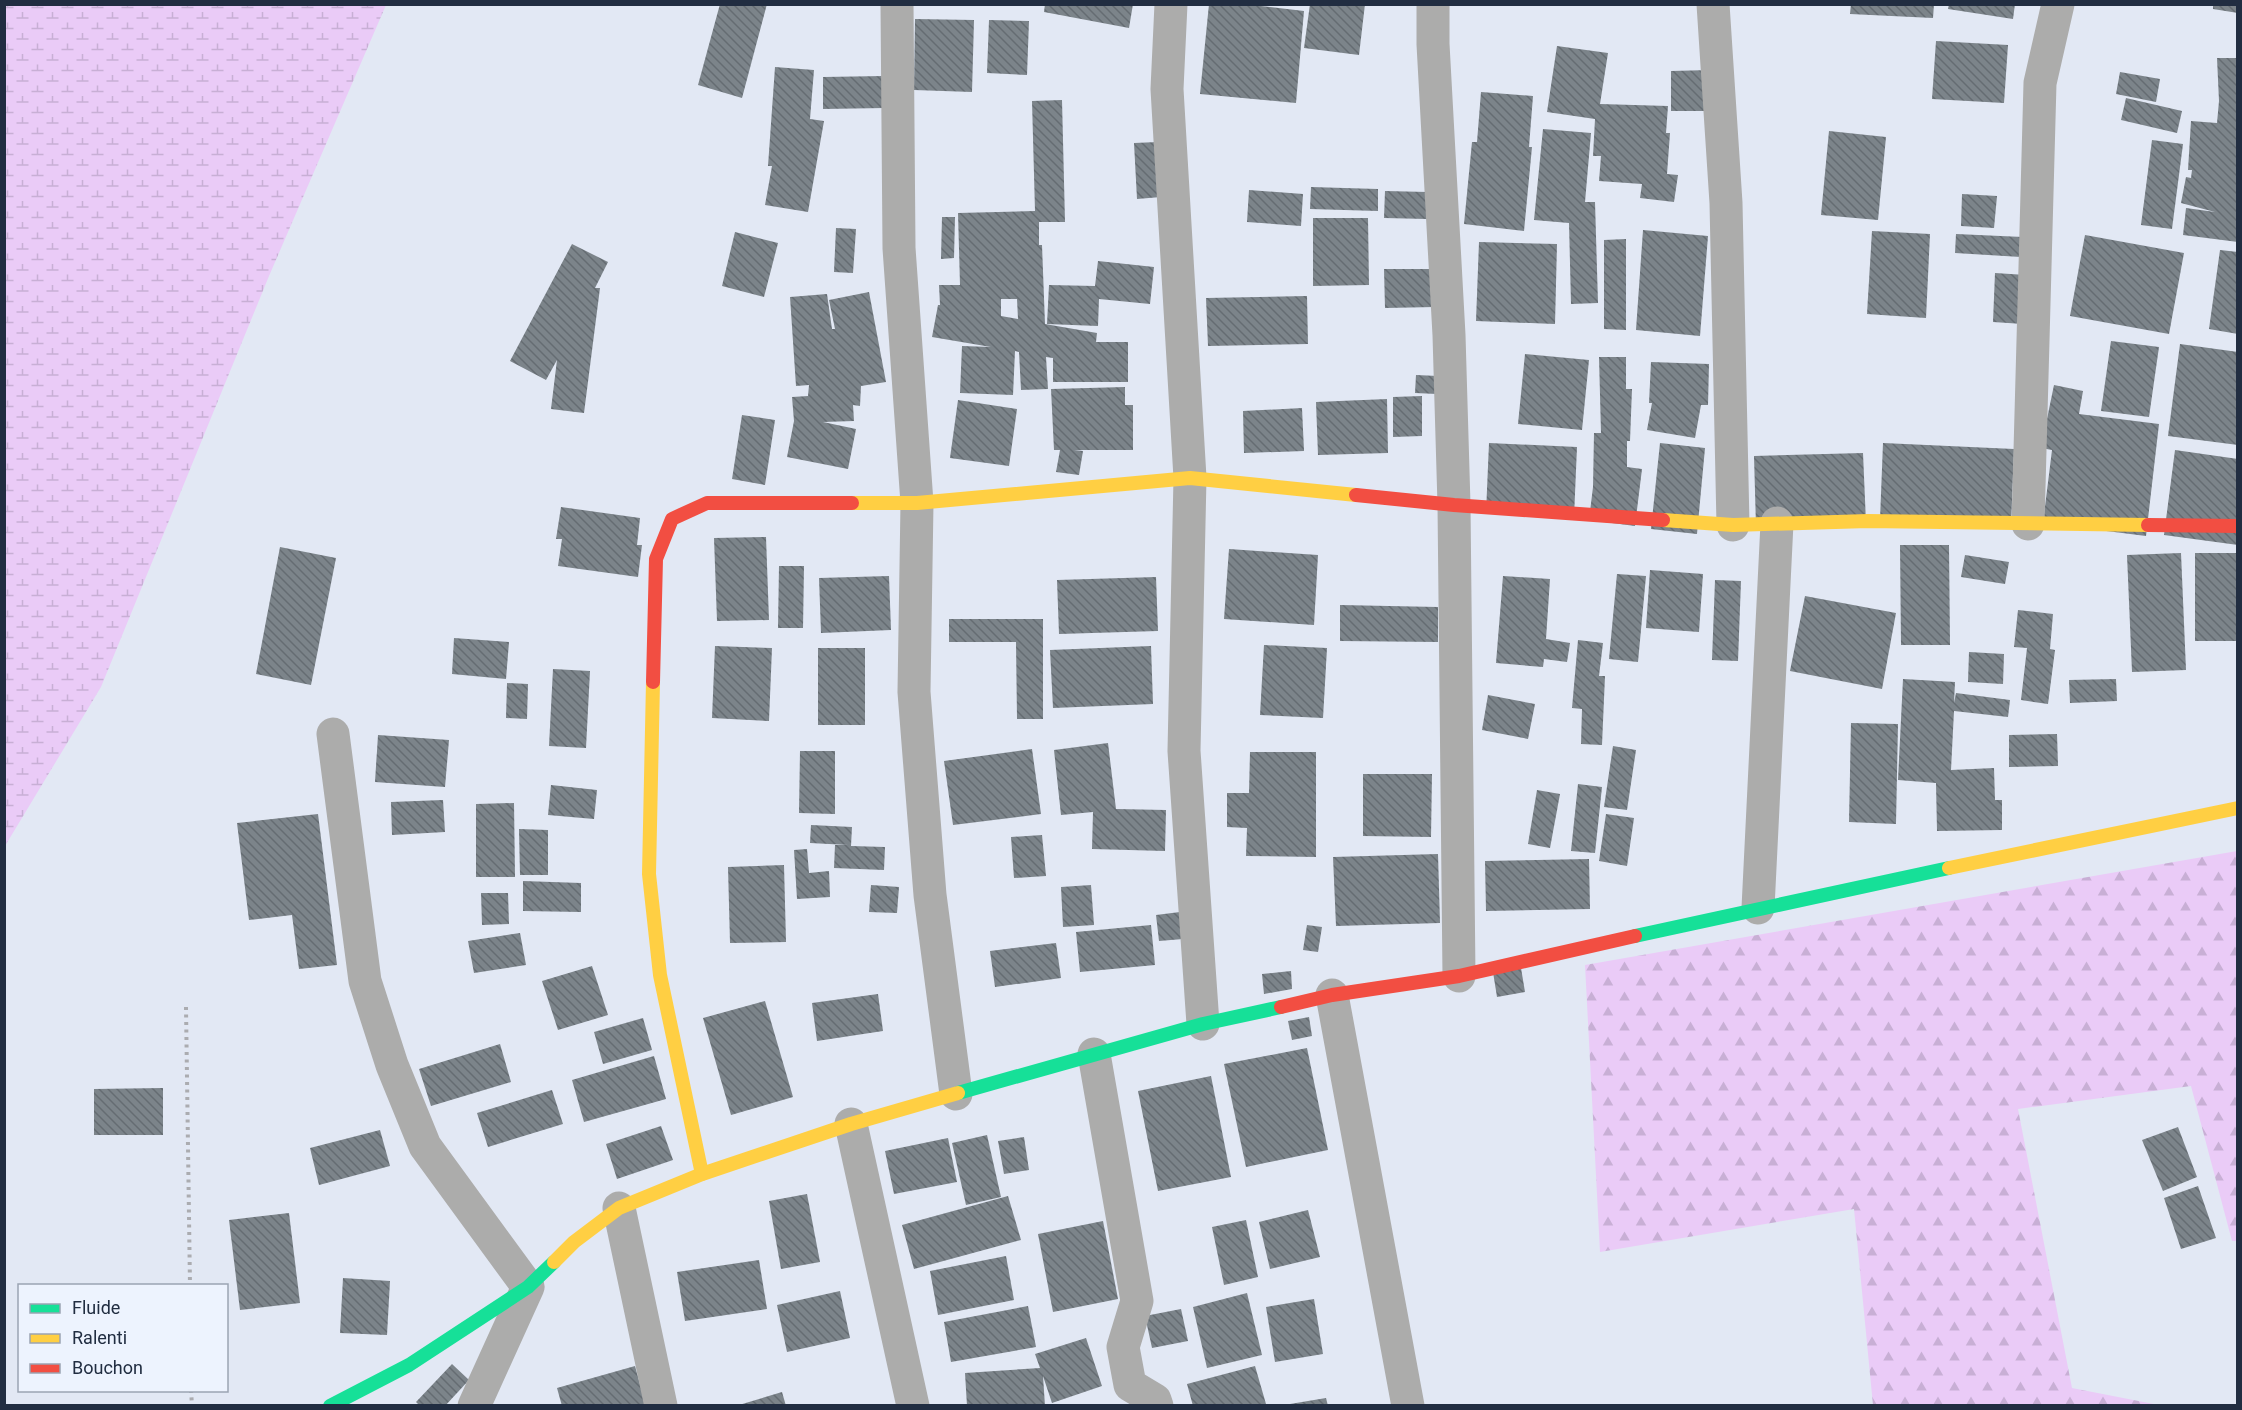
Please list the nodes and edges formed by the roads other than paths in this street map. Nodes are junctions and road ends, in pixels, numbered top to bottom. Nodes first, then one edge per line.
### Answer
1 (897, 4) edge
2 (1171, 4) edge
3 (1433, 4) edge
4 (1713, 4) edge
5 (2058, 4) edge
6 (1190, 478) junction
7 (917, 503) junction
8 (1454, 505) junction
9 (1778, 523) junction
10 (2028, 524) junction
11 (1733, 525) junction
12 (2238, 526) edge
13 (333, 734) dead end
14 (2238, 808) edge
15 (1758, 908) junction
16 (1459, 976) junction
17 (1332, 995) junction
18 (1203, 1024) junction
19 (1094, 1054) junction
20 (956, 1094) junction
21 (851, 1124) junction
22 (702, 1174) junction
23 (619, 1208) junction
24 (528, 1287) junction
25 (330, 1406) edge
26 (474, 1406) edge
27 (661, 1406) edge
28 (913, 1406) edge
29 (1157, 1406) edge
30 (1407, 1406) edge

1 - 7 street
2 - 6 street
3 - 8 street
4 - 11 street
5 - 10 street
6 - 7 street
6 - 8 street
6 - 18 street
7 - 20 street
7 - 22 street
8 - 11 street
8 - 16 street
9 - 10 street
9 - 11 street
9 - 15 street
10 - 12 street
13 - 24 street
14 - 15 street
15 - 16 street
16 - 17 street
17 - 18 street
17 - 30 street
18 - 19 street
19 - 20 street
19 - 29 street
20 - 21 street
21 - 22 street
21 - 28 street
22 - 23 street
23 - 24 street
23 - 27 street
24 - 25 street
24 - 26 street

